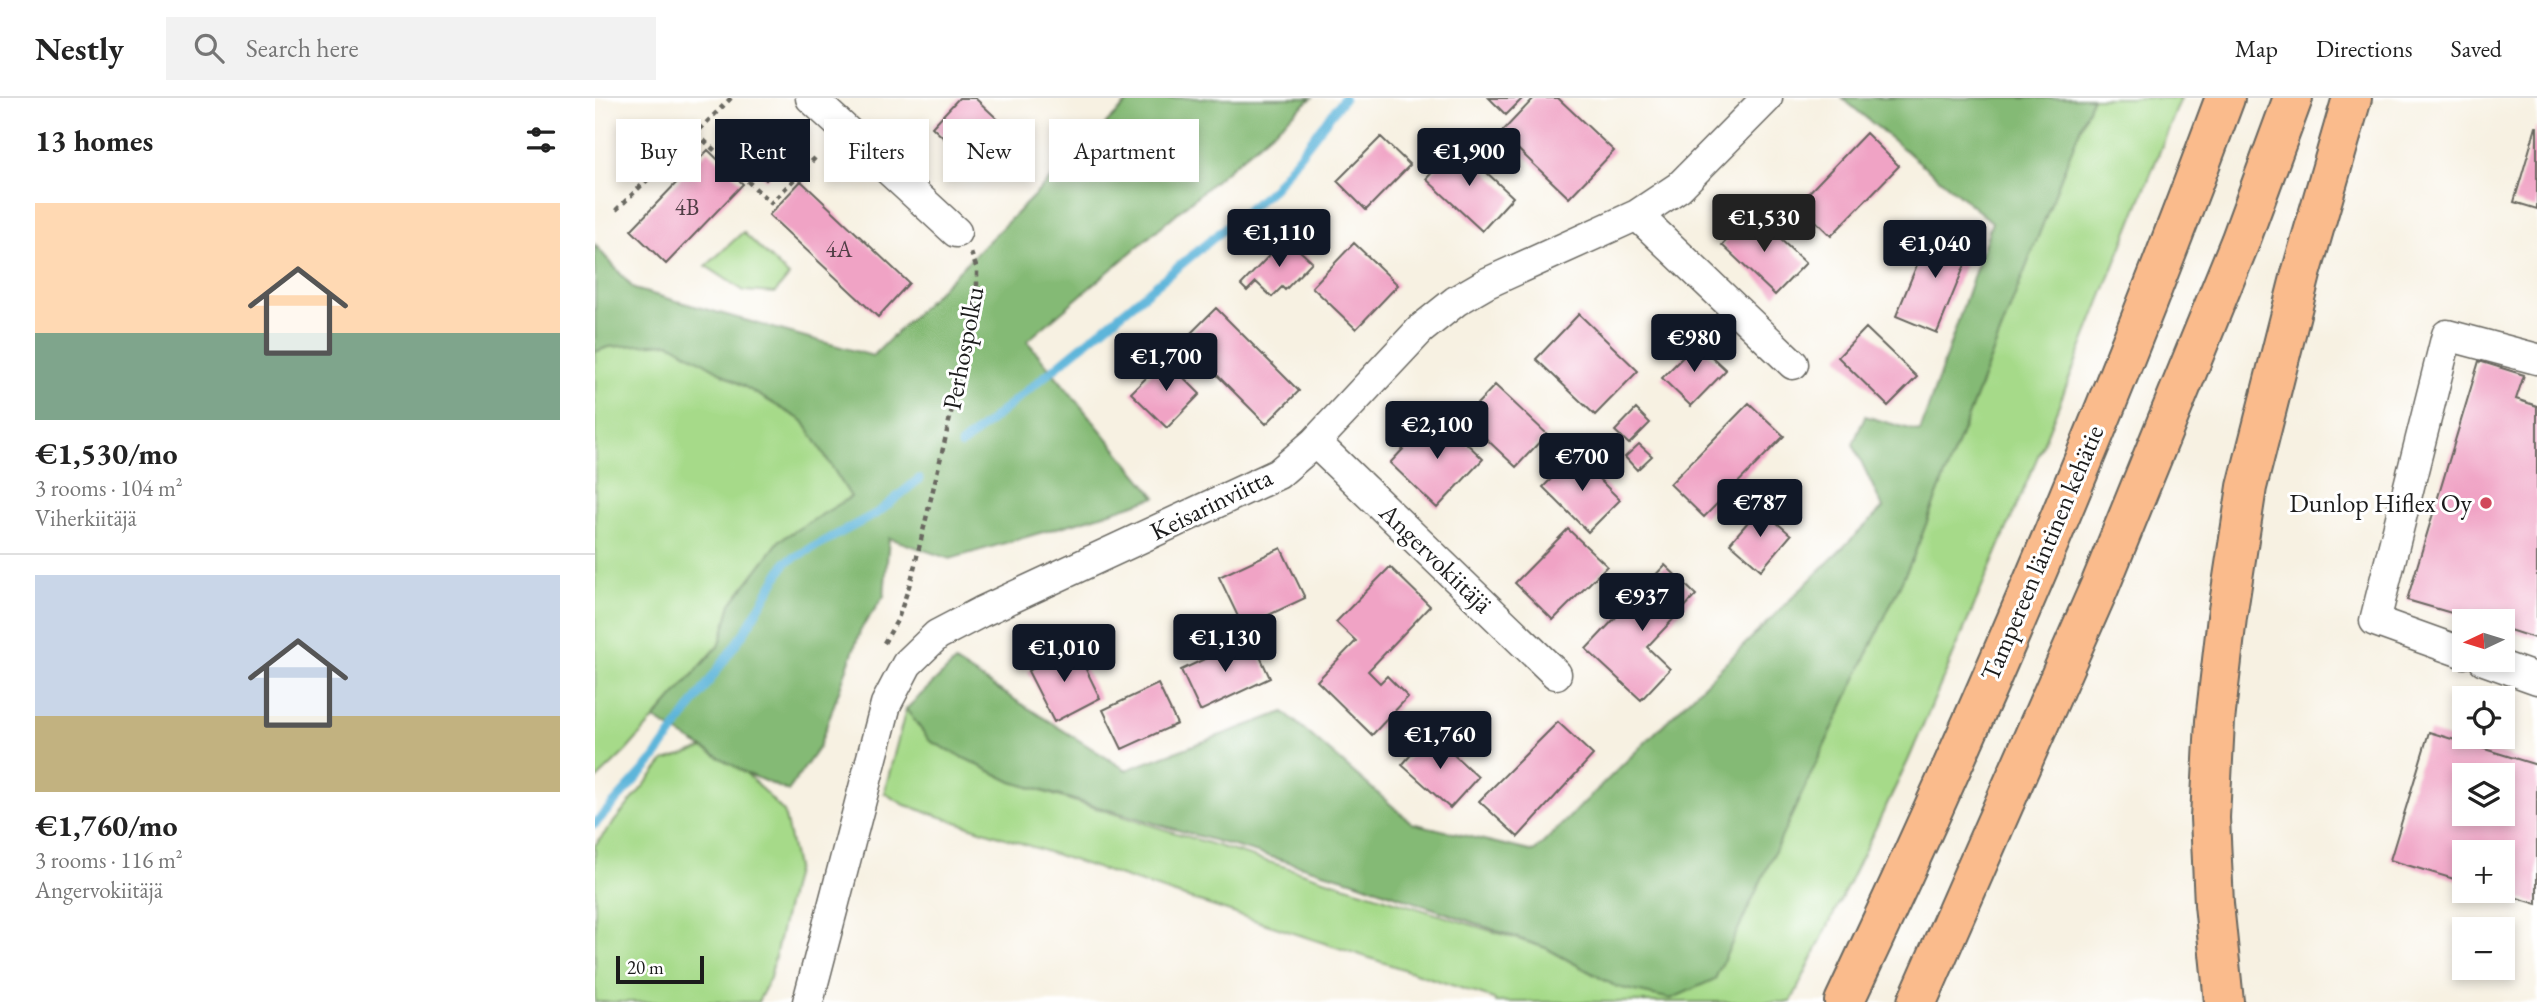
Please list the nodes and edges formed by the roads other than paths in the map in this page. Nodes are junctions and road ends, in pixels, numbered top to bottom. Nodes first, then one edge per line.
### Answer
1 (811, 98) edge
2 (1767, 98) edge
3 (2225, 98) edge
4 (2293, 98) edge
5 (2352, 98) edge
6 (1637, 215) junction
7 (956, 232) road end
8 (2537, 359) edge
9 (1793, 364) dead end
10 (1315, 442) junction
11 (2452, 649) edge
12 (2515, 671) edge
13 (1556, 674) dead end
14 (2537, 679) edge
15 (808, 1002) edge
16 (1844, 1002) edge
17 (1917, 1002) edge
18 (2224, 1002) edge

1 - 7 street
2 - 6 street, Keisarinviitta
3 - 16 highway, Tampereen läntinen kehätie
4 - 17 highway
5 - 18 highway
6 - 9 street
6 - 10 street, Keisarinviitta
8 - 11 street
10 - 13 street, Angervokiitäjä
10 - 15 street, Keisarinviitta
12 - 14 street

